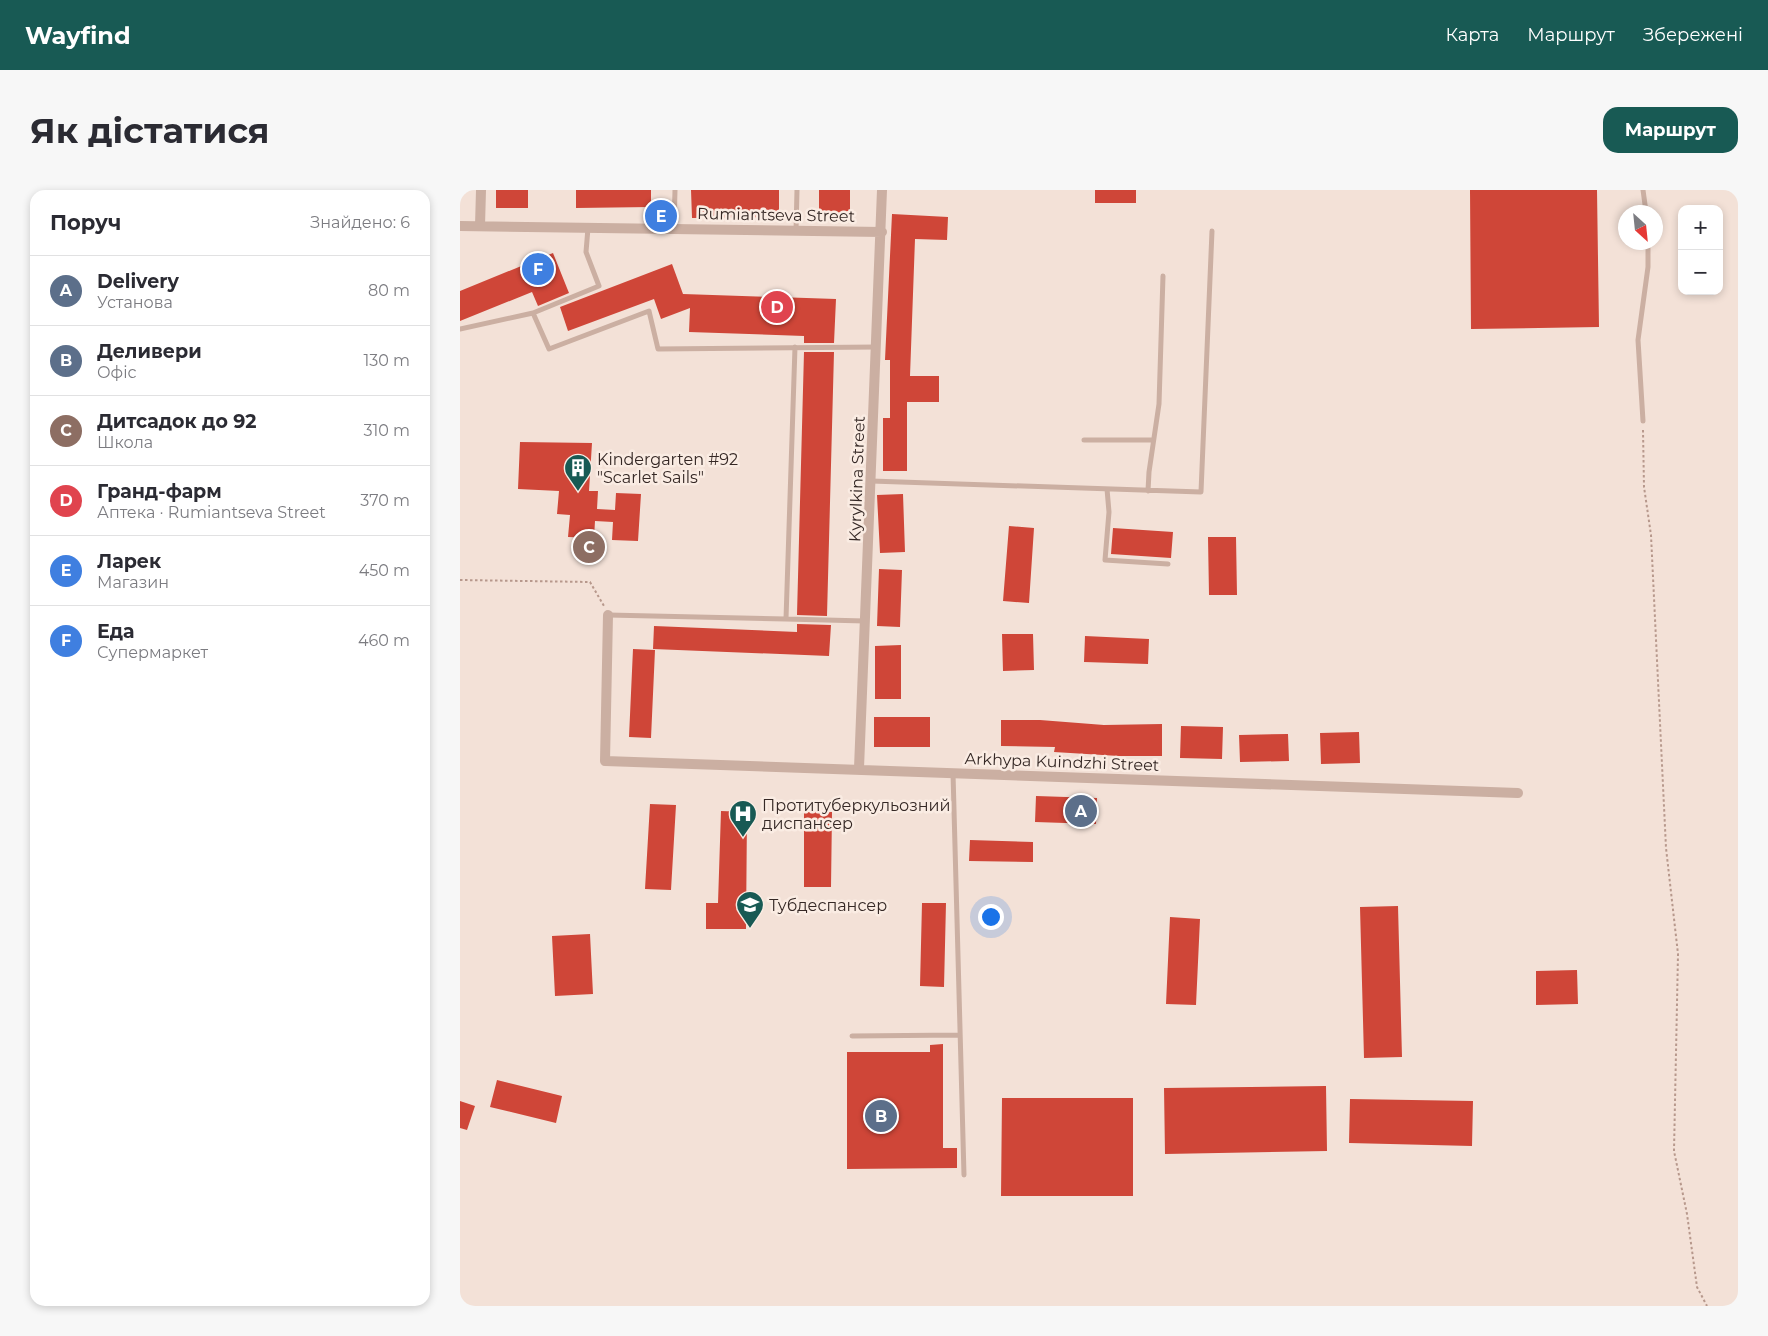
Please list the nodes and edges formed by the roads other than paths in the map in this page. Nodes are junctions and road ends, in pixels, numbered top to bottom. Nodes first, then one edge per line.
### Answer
1 (481, 190) edge
2 (675, 190) edge
3 (797, 190) edge
4 (882, 190) edge
5 (1644, 190) edge
6 (1645, 205) edge
7 (460, 226) edge
8 (480, 226) junction
9 (588, 228) junction
10 (674, 229) junction
11 (796, 231) junction
12 (1212, 231) dead end
13 (882, 232) junction
14 (1648, 250) edge
15 (1163, 276) dead end
16 (533, 313) junction
17 (460, 329) edge
18 (877, 346) junction
19 (795, 348) junction
20 (1643, 421) road end
21 (1084, 440) dead end
22 (1153, 440) junction
23 (872, 481) junction
24 (1107, 489) junction
25 (1148, 490) junction
26 (1168, 564) dead end
27 (608, 615) joint
28 (786, 619) junction
29 (866, 621) junction
30 (859, 768) junction
31 (953, 773) junction
32 (1518, 793) dead end
33 (960, 1035) junction
34 (852, 1036) dead end
35 (964, 1175) dead end

1 - 8 street
2 - 10 lane
3 - 11 lane
4 - 13 street, Kyrylkina Street
5 - 6 lane
7 - 8 street, Rumiantseva Street
8 - 9 street, Rumiantseva Street
9 - 10 street, Rumiantseva Street
9 - 16 lane
10 - 11 street, Rumiantseva Street
11 - 13 street, Rumiantseva Street
12 - 25 lane
13 - 18 street, Kyrylkina Street
14 - 20 lane
15 - 22 lane
16 - 17 lane
16 - 19 lane
18 - 19 lane
18 - 23 street, Kyrylkina Street
19 - 28 lane
21 - 22 lane
22 - 25 lane
23 - 24 lane
23 - 29 street, Kyrylkina Street
24 - 25 lane
24 - 26 lane
27 - 28 lane
27 - 30 street, Arkhypa Kuindzhi Street
28 - 29 lane
29 - 30 street, Kyrylkina Street
30 - 31 street, Arkhypa Kuindzhi Street
31 - 32 street, Arkhypa Kuindzhi Street
31 - 33 lane
33 - 34 lane
33 - 35 lane

